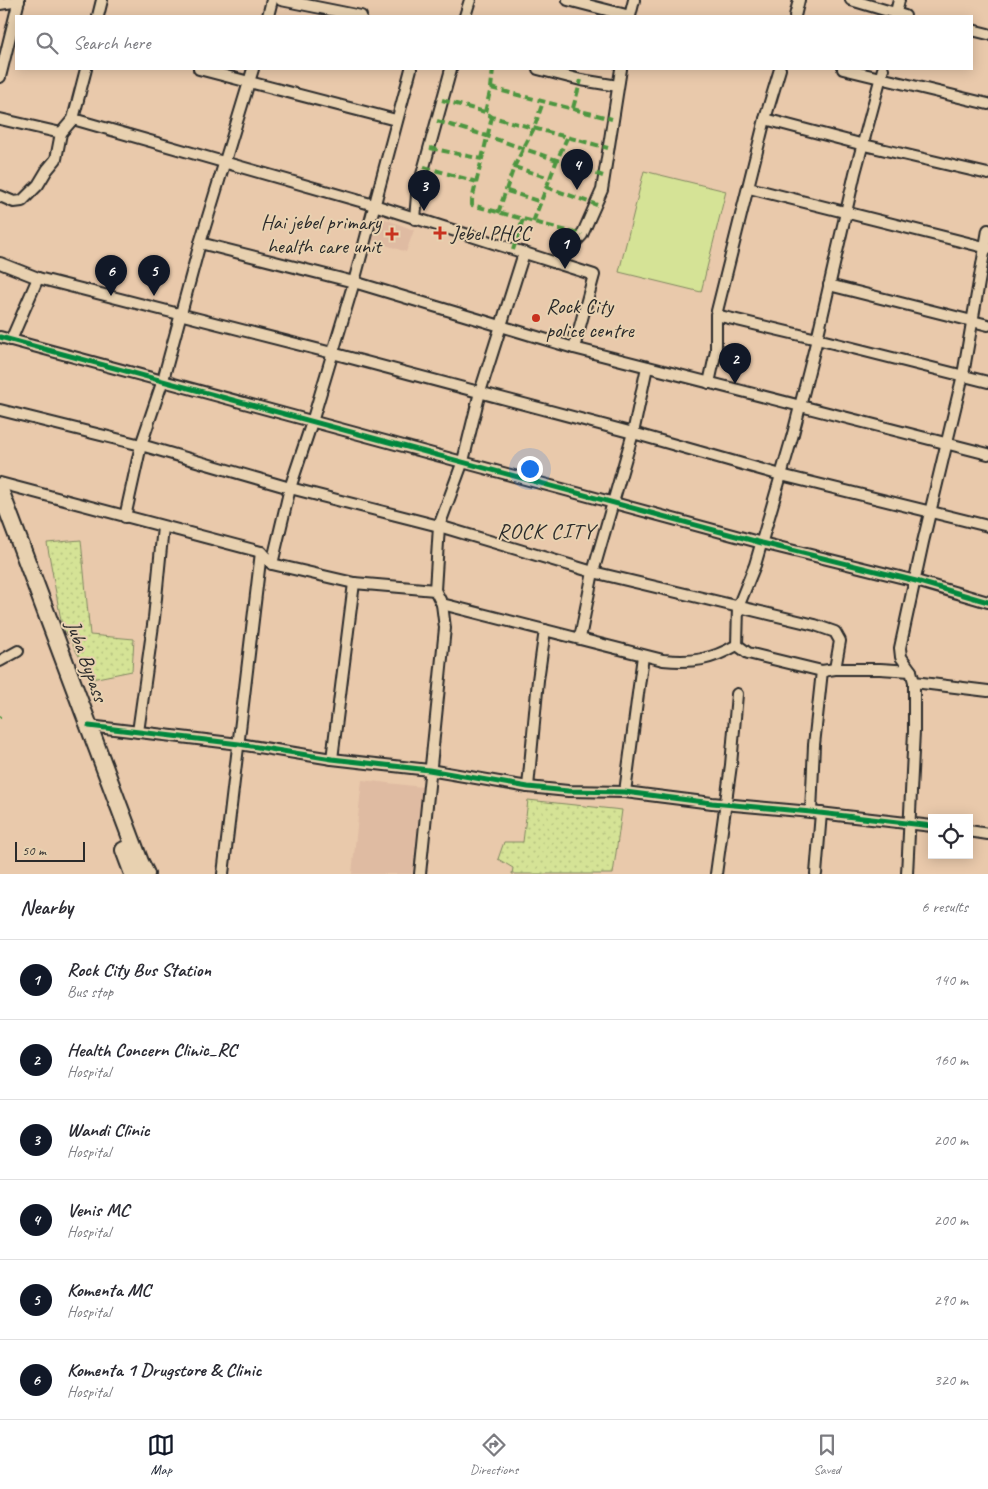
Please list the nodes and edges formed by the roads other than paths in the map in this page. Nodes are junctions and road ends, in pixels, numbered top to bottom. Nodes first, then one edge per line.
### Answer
1 (19, 0) edge
2 (102, 0) edge
3 (272, 0) edge
4 (281, 0) edge
5 (470, 0) edge
6 (568, 0) edge
7 (634, 0) edge
8 (799, 0) edge
9 (851, 0) edge
10 (899, 0) edge
11 (304, 2) edge
12 (0, 4) edge
13 (16, 15) edge
14 (98, 15) edge
15 (268, 15) edge
16 (357, 15) edge
17 (465, 15) edge
18 (626, 15) edge
19 (630, 15) edge
20 (795, 15) edge
21 (896, 15) edge
22 (899, 15) edge
23 (15, 24) edge
24 (973, 30) edge
25 (988, 34) edge
26 (86, 70) edge
27 (203, 70) edge
28 (253, 70) edge
29 (411, 70) edge
30 (451, 70) edge
31 (542, 70) edge
32 (621, 70) edge
33 (780, 70) edge
34 (853, 70) edge
35 (882, 73) edge
36 (0, 77) edge
37 (249, 82) junction
38 (618, 86) junction
39 (988, 104) edge
40 (0, 119) edge
41 (765, 119) junction
42 (73, 120) junction
43 (396, 120) junction
44 (60, 133) junction
45 (864, 145) junction
46 (224, 162) junction
47 (988, 174) edge
48 (749, 188) junction
49 (0, 196) edge
50 (374, 205) junction
51 (847, 213) junction
52 (415, 219) junction
53 (988, 230) edge
54 (200, 243) junction
55 (986, 247) edge
56 (524, 253) junction
57 (0, 263) edge
58 (556, 263) junction
59 (38, 278) junction
60 (354, 282) junction
61 (830, 285) junction
62 (182, 314) junction
63 (716, 316) junction
64 (972, 321) junction
65 (500, 326) junction
66 (988, 326) edge
67 (0, 337) edge
68 (817, 339) junction
69 (11, 340) junction
70 (574, 348) junction
71 (332, 353) junction
72 (647, 367) junction
73 (964, 375) junction
74 (164, 380) junction
75 (988, 382) edge
76 (709, 383) junction
77 (480, 392) junction
78 (800, 407) junction
79 (0, 410) edge
80 (312, 422) junction
81 (633, 433) junction
82 (948, 443) junction
83 (140, 445) junction
84 (988, 454) edge
85 (463, 461) junction
86 (781, 475) junction
87 (0, 483) edge
88 (290, 488) junction
89 (0, 490) edge
90 (613, 502) junction
91 (931, 511) junction
92 (125, 518) junction
93 (0, 520) edge
94 (439, 526) junction
95 (988, 526) edge
96 (163, 527) junction
97 (762, 542) junction
98 (261, 552) junction
99 (272, 564) junction
100 (593, 572) junction
101 (916, 581) junction
102 (354, 582) junction
103 (435, 590) junction
104 (988, 602) edge
105 (442, 604) junction
106 (738, 607) junction
107 (545, 630) junction
108 (580, 638) junction
109 (737, 645) junction
110 (18, 651) dead end
111 (643, 656) junction
112 (0, 661) edge
113 (835, 669) junction
114 (822, 672) junction
115 (913, 677) junction
116 (988, 691) edge
117 (737, 694) dead end
118 (89, 726) junction
119 (138, 732) junction
120 (239, 744) junction
121 (332, 759) junction
122 (430, 770) junction
123 (528, 787) junction
124 (625, 792) junction
125 (726, 803) junction
126 (816, 813) junction
127 (909, 824) junction
128 (928, 826) edge
129 (973, 832) edge
130 (988, 834) edge
131 (133, 874) edge
132 (146, 874) edge
133 (223, 874) edge
134 (420, 874) edge
135 (716, 874) edge
136 (816, 874) edge
137 (907, 874) edge

1 - 12 street
1 - 13 street
2 - 14 street
3 - 15 street
4 - 11 street
5 - 17 street
6 - 18 street
7 - 19 street
8 - 20 street
9 - 21 street
10 - 22 street
11 - 16 street
23 - 36 street
24 - 25 street
26 - 42 street
27 - 37 street
28 - 37 street
29 - 43 street
30 - 52 street
31 - 38 street
32 - 38 street
33 - 41 street
34 - 35 street
35 - 39 street
35 - 45 street
37 - 43 street
37 - 46 street
38 - 58 street
40 - 44 street
41 - 45 street
41 - 48 street
42 - 44 street
42 - 46 street
43 - 50 street
44 - 49 street
45 - 47 street
45 - 51 street
46 - 50 street
46 - 54 street
48 - 51 street
48 - 63 street
50 - 52 street
50 - 60 street
51 - 55 street
51 - 61 street
52 - 56 street
53 - 55 street
54 - 60 street
54 - 62 street
55 - 64 street
56 - 58 street
56 - 65 street
57 - 59 street
58 - 70 street
59 - 62 street
59 - 69 street
60 - 65 street
60 - 71 street
61 - 64 street
61 - 68 street
62 - 71 street
62 - 74 street
63 - 68 street
63 - 76 street
64 - 66 street
64 - 73 street
65 - 70 street
65 - 77 street
67 - 69 street
68 - 73 street
68 - 78 street
69 - 74 street
70 - 72 street
71 - 77 street
71 - 80 street
72 - 76 street
72 - 81 street
73 - 75 street
73 - 82 street
74 - 80 street
74 - 83 street
76 - 78 street
77 - 81 street
77 - 85 street
78 - 82 street
78 - 86 street
79 - 83 street
80 - 85 street
80 - 88 street
81 - 86 street
81 - 90 street
82 - 84 street
82 - 91 street
83 - 88 street
83 - 92 street
85 - 90 street
85 - 94 street
86 - 91 street
86 - 97 street
87 - 92 street
88 - 94 street
88 - 99 street
89 - 118 main road, Juba Bypass
90 - 97 street
90 - 100 street
91 - 95 street
91 - 101 street
92 - 96 street
93 - 131 main road, Juba Bypass
94 - 100 street
94 - 103 street
96 - 98 street
96 - 119 street
97 - 101 street
97 - 106 street
98 - 99 street
98 - 120 street
99 - 102 street
100 - 106 street
100 - 108 street
101 - 104 street
101 - 115 street
102 - 103 street
102 - 121 street
103 - 105 street
105 - 107 street
105 - 122 street
106 - 109 street
106 - 113 street
107 - 108 street
107 - 123 street
108 - 111 street
109 - 111 street
109 - 114 street
110 - 112 street
111 - 124 street
113 - 114 street
113 - 115 street
114 - 126 street
115 - 116 street
115 - 127 street
117 - 125 street
118 - 119 street
118 - 132 main road, Juba Bypass
119 - 120 street
120 - 121 street
120 - 133 street
121 - 122 street
122 - 123 street
122 - 134 street
123 - 124 street
124 - 125 street
125 - 126 street
125 - 135 street
126 - 127 street
126 - 136 street
127 - 128 street
127 - 137 street
129 - 130 street

